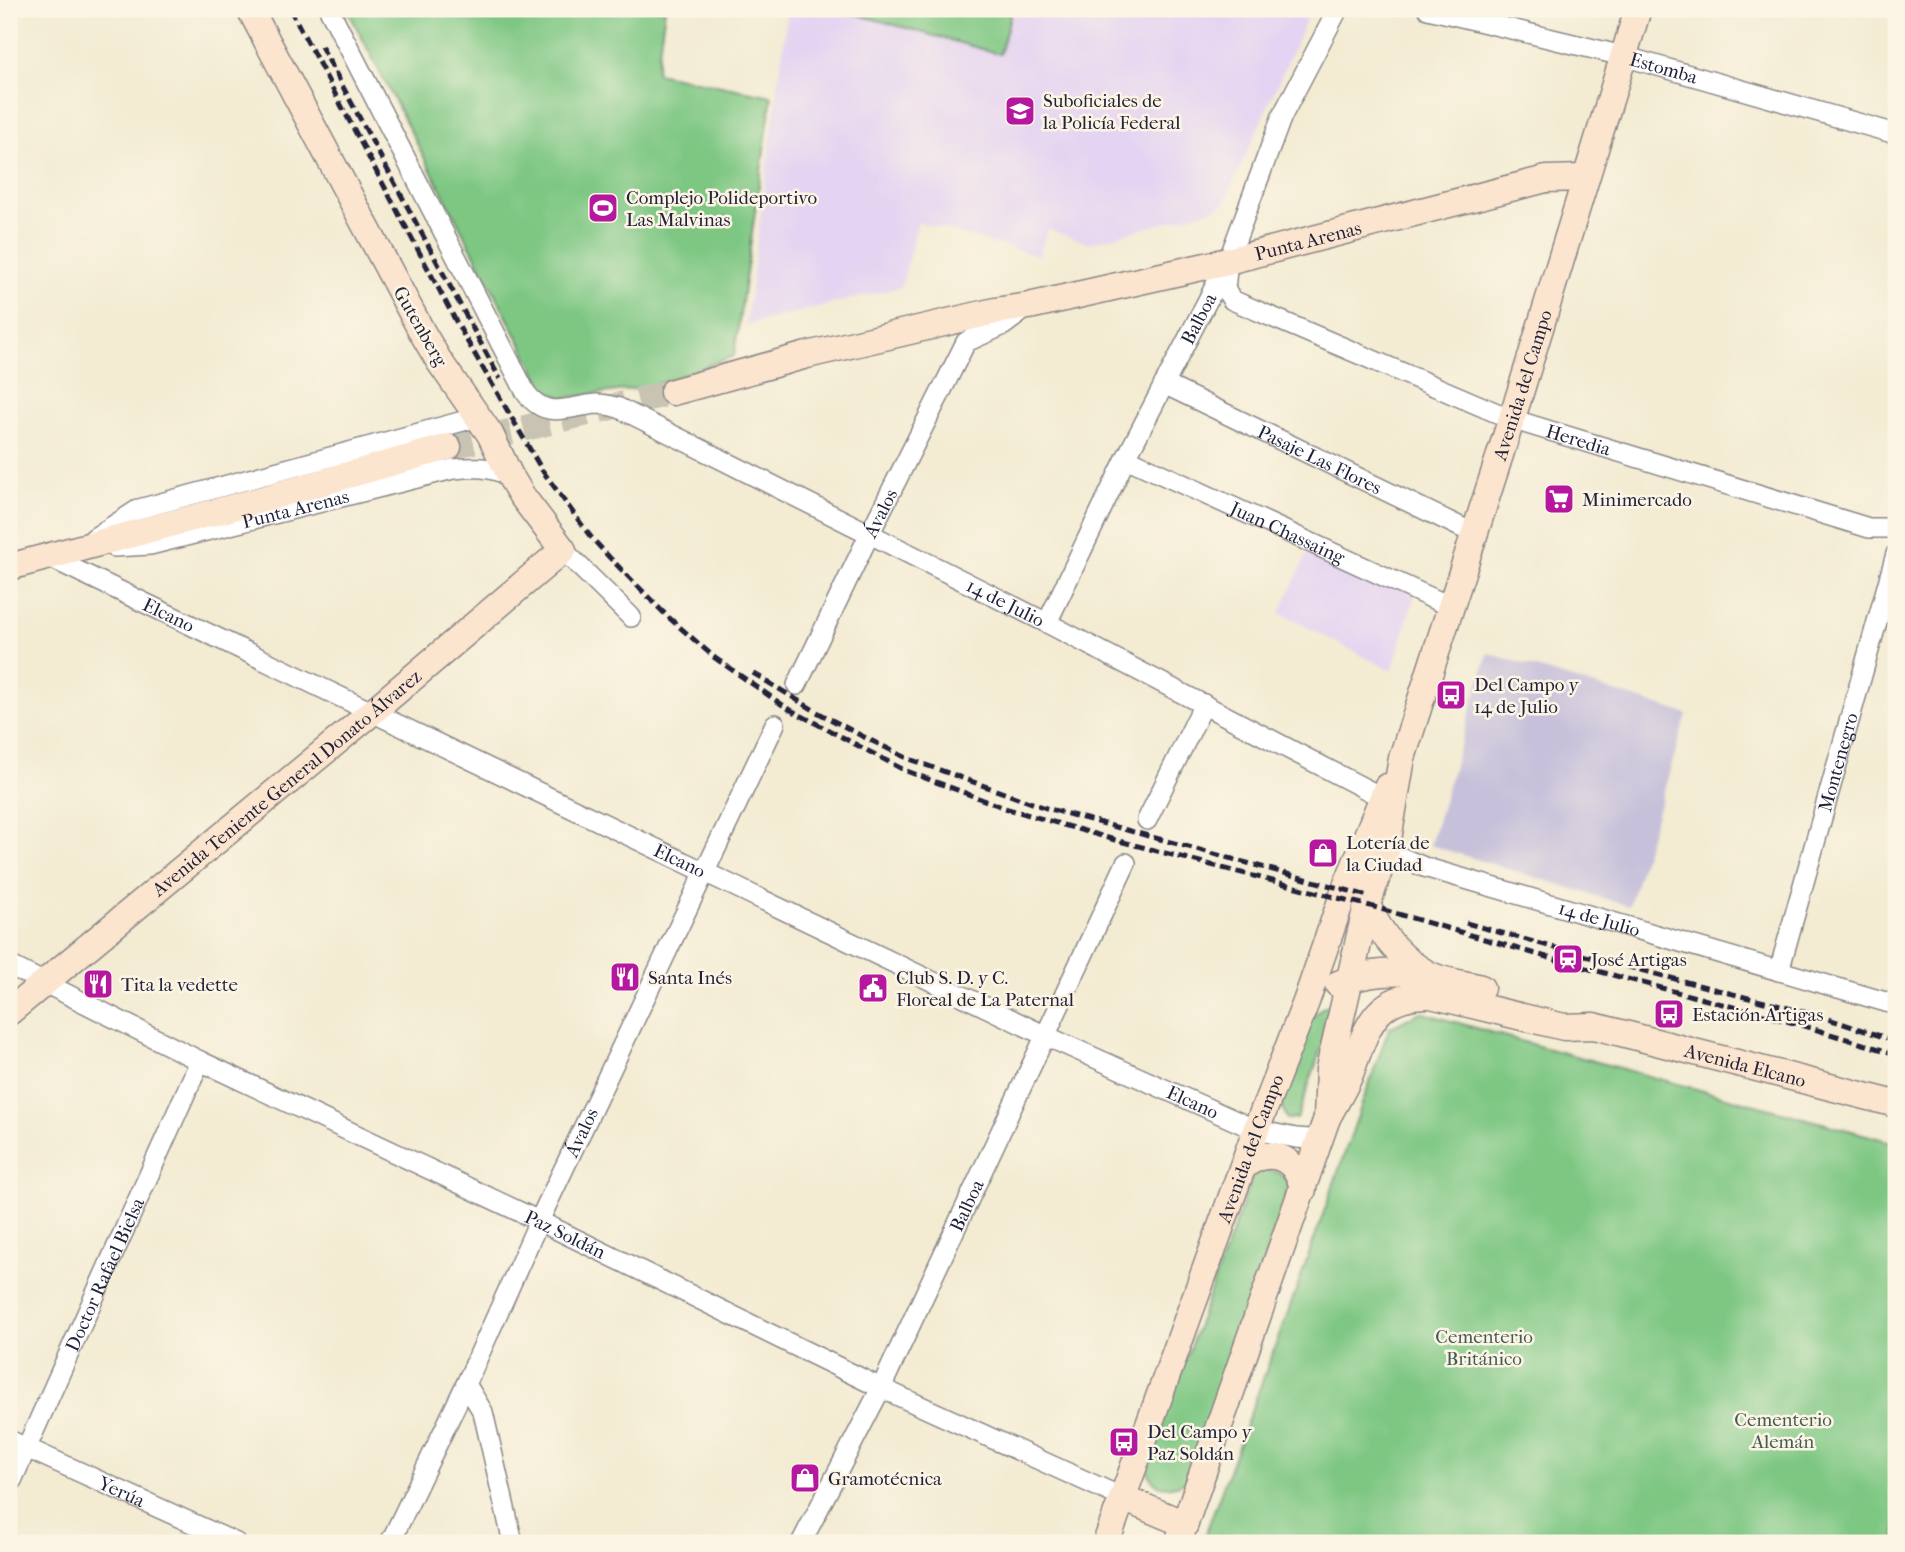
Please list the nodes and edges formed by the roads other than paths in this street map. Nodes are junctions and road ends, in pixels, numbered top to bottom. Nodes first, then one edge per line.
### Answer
1 (250, 9) edge
2 (329, 9) edge
3 (1338, 9) edge
4 (1428, 9) edge
5 (1638, 9) edge
6 (1623, 56) junction
7 (1896, 134) edge
8 (1586, 178) junction
9 (1228, 261) junction
10 (1030, 306) junction
11 (966, 342) joint
12 (1164, 384) junction
13 (673, 392) tunnel mouth
14 (478, 417) junction
15 (1511, 419) junction
16 (448, 447) tunnel mouth
17 (1126, 458) junction
18 (510, 476) junction
19 (1896, 528) edge
20 (1475, 534) junction
21 (869, 535) junction
22 (78, 549) junction
23 (563, 550) junction
24 (1896, 554) edge
25 (49, 557) junction
26 (9, 567) edge
27 (1451, 607) junction
28 (631, 617) dead end
29 (1047, 624) junction
30 (797, 685) dead end
31 (1204, 704) junction
32 (371, 713) junction
33 (775, 724) dead end
34 (1402, 758) junction
35 (1381, 797) junction
36 (1147, 820) dead end
37 (1386, 851) junction
38 (1126, 863) dead end
39 (705, 873) junction
40 (1367, 905) junction
41 (9, 965) edge
42 (1779, 971) junction
43 (1351, 978) junction
44 (44, 982) junction
45 (1423, 985) junction
46 (1306, 1002) junction
47 (1896, 1005) edge
48 (9, 1012) edge
49 (1046, 1036) junction
50 (200, 1061) junction
51 (1896, 1104) edge
52 (1324, 1127) junction
53 (1256, 1130) junction
54 (1244, 1166) junction
55 (1303, 1190) junction
56 (539, 1220) junction
57 (466, 1384) junction
58 (881, 1388) junction
59 (18, 1444) edge
60 (9, 1487) edge
61 (1123, 1498) junction
62 (1182, 1534) edge
63 (236, 1543) edge
64 (390, 1543) edge
65 (513, 1543) edge
66 (802, 1543) edge
67 (1106, 1543) edge

1 - 14 main road, Gutenberg
2 - 21 street, 14 de Julio
3 - 9 street, Balboa
4 - 6 street, Estomba
5 - 6 main road, Avenida del Campo
6 - 7 street, Estomba
6 - 8 main road, Avenida del Campo
8 - 9 main road, Punta Arenas
8 - 15 main road, Avenida del Campo
9 - 10 main road, Punta Arenas
9 - 12 street, Balboa
9 - 15 street, Heredia
10 - 11 street, Punta Arenas
10 - 13 main road, Punta Arenas
11 - 21 street, Ávalos
12 - 17 street, Balboa
12 - 20 street, Pasaje Las Flores
14 - 18 main road, Gutenberg
14 - 22 street, Punta Arenas
15 - 19 street, Heredia
15 - 20 main road, Avenida del Campo
16 - 22 main road, Punta Arenas
17 - 27 street, Juan Chassaing
17 - 29 street, Balboa
18 - 22 street, Punta Arenas
18 - 23 main road, Gutenberg
20 - 27 main road, Avenida del Campo
21 - 29 street, 14 de Julio
21 - 30 street, Ávalos
22 - 25 main road, Punta Arenas
23 - 28 street, Gutenberg
23 - 32 main road, Avenida Teniente General Donato Álvarez
24 - 42 street, Montenegro
25 - 26 main road, Punta Arenas
25 - 32 street, Elcano
27 - 34 main road, Avenida del Campo
29 - 31 street, 14 de Julio
31 - 35 street, 14 de Julio
31 - 36 street
32 - 39 street, Elcano
32 - 44 main road, Avenida Teniente General Donato Álvarez
33 - 39 street, Ávalos
34 - 35 main road, Avenida del Campo
34 - 37 main road, Avenida del Campo
35 - 46 main road, Avenida del Campo
37 - 40 main road, Avenida del Campo
37 - 42 street, 14 de Julio
38 - 49 street, Balboa
39 - 49 street, Elcano
39 - 56 street, Ávalos
40 - 43 main road, Avenida del Campo
40 - 45 main road
41 - 44 street, Paz Soldán
42 - 47 street, 14 de Julio
43 - 45 main road, Avenida Elcano
43 - 46 main road, Avenida Elcano
43 - 52 main road, Avenida del Campo
44 - 48 main road, Avenida Teniente General Donato Álvarez
44 - 50 street, Paz Soldán
45 - 51 main road, Avenida Elcano
45 - 52 main road, Avenida del Campo
46 - 53 main road, Avenida del Campo
49 - 53 street, Elcano
49 - 58 street, Balboa
50 - 56 street, Paz Soldán
50 - 59 street, Doctor Rafael Bielsa
52 - 53 street, Elcano
52 - 55 main road, Avenida del Campo
53 - 54 main road, Avenida del Campo
54 - 55 main road
54 - 61 main road, Avenida del Campo
55 - 62 main road, Avenida del Campo
56 - 57 street, Ávalos
56 - 58 street, Paz Soldán
57 - 64 street, Ávalos
57 - 65 street
58 - 61 street, Paz Soldán
58 - 66 street, Balboa
59 - 60 street, Doctor Rafael Bielsa
59 - 63 street, Yerúa
61 - 62 main road
61 - 67 main road, Avenida del Campo

